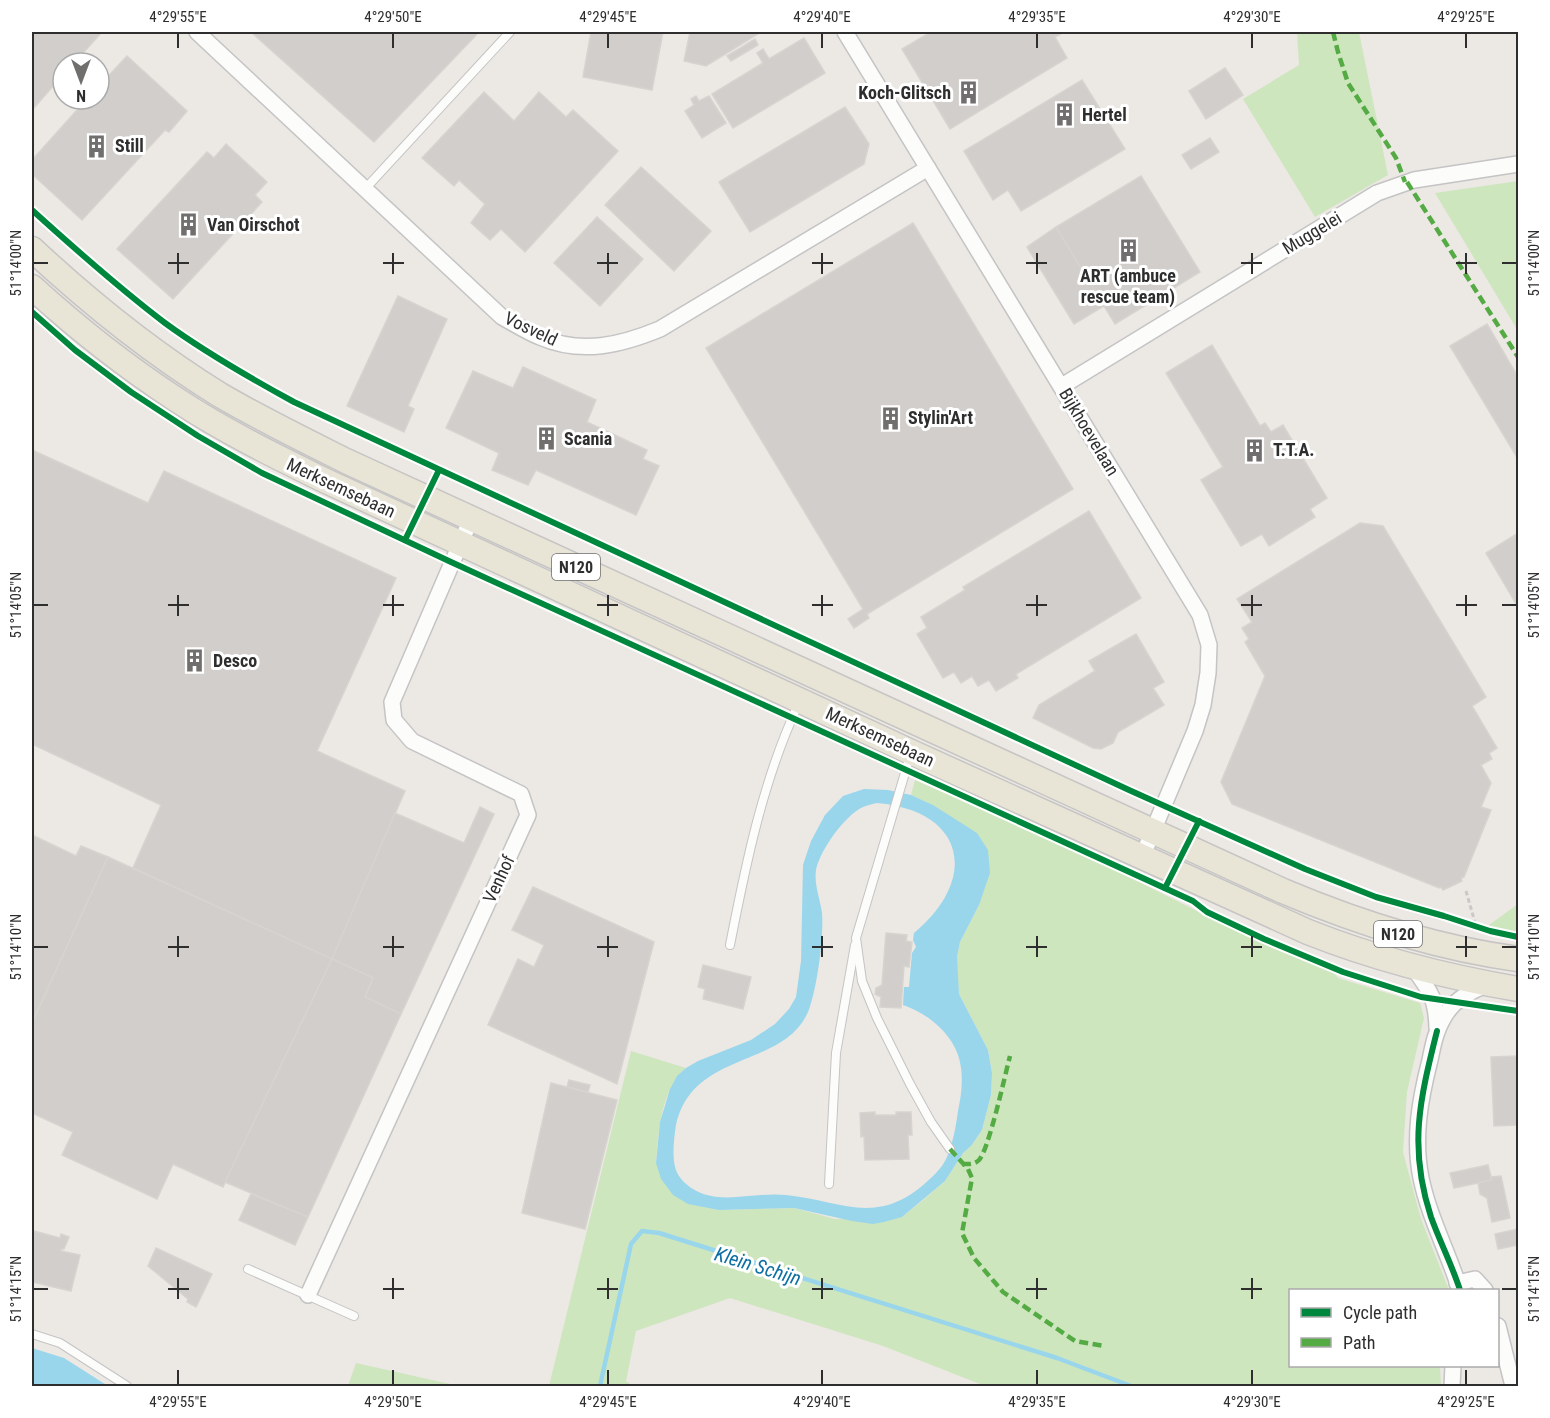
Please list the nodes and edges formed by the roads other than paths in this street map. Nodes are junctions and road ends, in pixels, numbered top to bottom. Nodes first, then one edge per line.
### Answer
1 (197, 32) edge
2 (510, 32) edge
3 (845, 32) edge
4 (1518, 164) edge
5 (928, 168) junction
6 (365, 189) junction
7 (32, 249) edge
8 (52, 268) junction
9 (32, 289) edge
10 (1062, 386) junction
11 (269, 422) junction
12 (256, 447) junction
13 (471, 519) junction
14 (460, 544) junction
15 (800, 700) junction
16 (911, 752) junction
17 (1153, 832) junction
18 (1142, 857) junction
19 (856, 938) junction
20 (730, 945) dead end
21 (1518, 959) edge
22 (1412, 966) junction
23 (1490, 984) junction
24 (1518, 989) edge
25 (1437, 1031) junction
26 (950, 1149) dead end
27 (829, 1184) dead end
28 (248, 1269) dead end
29 (1458, 1287) edge
30 (1484, 1289) edge
31 (308, 1295) junction
32 (354, 1317) dead end
33 (32, 1334) edge
34 (1499, 1334) edge
35 (1453, 1367) edge
36 (127, 1386) edge
37 (1452, 1386) edge
38 (1513, 1386) edge

1 - 6 street, Vosveld
2 - 6 lane
3 - 5 street, Bijkhoevelaan
4 - 10 street, Muggelei
5 - 6 street, Vosveld
5 - 10 street, Bijkhoevelaan
7 - 8 main road, Merksemsebaan / N120
8 - 9 street
8 - 11 main road, Merksemsebaan / N120
9 - 12 main road, Merksemsebaan / N120
10 - 17 street, Bijkhoevelaan
11 - 12 street
11 - 13 main road, Merksemsebaan / N120
12 - 14 main road, Merksemsebaan / N120
13 - 14 street, Venhof
13 - 17 main road, Merksemsebaan / N120
14 - 15 main road, Merksemsebaan / N120
14 - 31 street, Venhof
15 - 16 main road, Merksemsebaan / N120
15 - 20 lane
16 - 18 main road, Merksemsebaan / N120
16 - 19 lane
17 - 18 street, Bijkhoevelaan
17 - 21 main road, Merksemsebaan / N120
18 - 22 main road, Merksemsebaan / N120
19 - 26 lane
19 - 27 lane
22 - 23 main road, Merksemsebaan / N120
22 - 25 street
23 - 24 main road, Merksemsebaan / N120
23 - 25 street
25 - 29 street
28 - 31 lane
29 - 30 street
31 - 32 lane
33 - 36 lane
34 - 38 street
35 - 37 street

